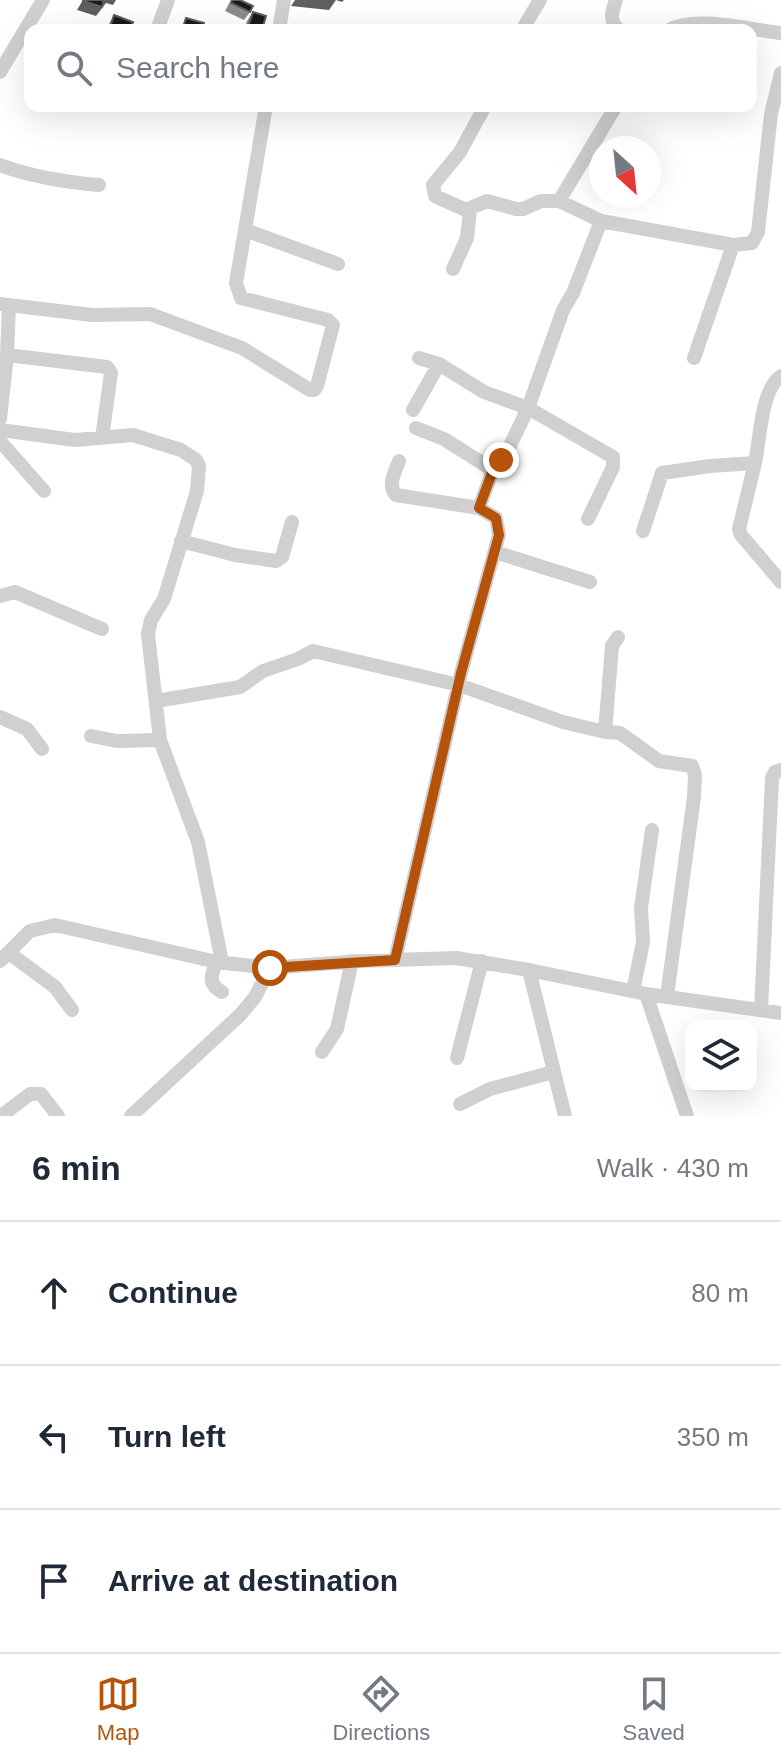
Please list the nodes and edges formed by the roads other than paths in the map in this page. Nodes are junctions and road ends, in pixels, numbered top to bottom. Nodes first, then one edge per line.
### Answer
1 (43, 0) edge
2 (168, 0) edge
3 (284, 0) edge
4 (540, 0) edge
5 (616, 0) edge
6 (29, 24) edge
7 (159, 24) edge
8 (280, 24) edge
9 (526, 24) edge
10 (614, 24) edge
11 (681, 24) edge
12 (704, 24) edge
13 (757, 30) edge
14 (24, 32) edge
15 (781, 33) edge
16 (0, 72) edge
17 (781, 73) edge
18 (265, 112) edge
19 (482, 112) edge
20 (612, 112) edge
21 (0, 165) edge
22 (99, 185) dead end
23 (559, 201) junction
24 (470, 210) junction
25 (601, 221) junction
26 (245, 230) junction
27 (733, 245) junction
28 (338, 264) dead end
29 (453, 269) dead end
30 (4, 304) edge
31 (7, 355) junction
32 (419, 358) dead end
33 (694, 358) dead end
34 (439, 364) junction
35 (781, 376) edge
36 (528, 408) junction
37 (413, 410) dead end
38 (0, 419) edge
39 (416, 428) dead end
40 (0, 430) edge
41 (102, 438) junction
42 (0, 441) edge
43 (399, 461) dead end
44 (755, 463) junction
45 (493, 470) junction
46 (44, 491) dead end
47 (479, 508) junction
48 (588, 519) dead end
49 (292, 522) dead end
50 (643, 531) dead end
51 (181, 541) junction
52 (495, 552) junction
53 (590, 582) dead end
54 (781, 582) edge
55 (0, 596) edge
56 (102, 629) dead end
57 (618, 637) dead end
58 (459, 685) junction
59 (156, 701) junction
60 (0, 717) edge
61 (605, 732) junction
62 (91, 736) dead end
63 (160, 740) junction
64 (42, 749) dead end
65 (781, 770) edge
66 (652, 830) dead end
67 (4, 957) edge
68 (395, 960) junction
69 (352, 961) junction
70 (482, 961) junction
71 (220, 962) junction
72 (270, 968) junction
73 (529, 970) junction
74 (222, 992) dead end
75 (640, 992) junction
76 (667, 996) junction
77 (72, 1010) dead end
78 (761, 1010) junction
79 (781, 1013) edge
80 (322, 1052) dead end
81 (457, 1058) dead end
82 (553, 1072) junction
83 (460, 1104) dead end
84 (1, 1116) edge
85 (58, 1116) edge
86 (131, 1116) edge
87 (565, 1116) edge
88 (687, 1116) edge

1 - 6 street
2 - 7 street
3 - 8 street
4 - 9 street
5 - 10 street
11 - 12 street
13 - 15 street
14 - 16 street
17 - 27 street
18 - 26 street
19 - 24 street
20 - 23 street
21 - 22 street
23 - 24 street
23 - 25 street
24 - 29 street
25 - 27 street
25 - 36 street
26 - 28 street
26 - 30 street
27 - 33 street
30 - 31 street
31 - 38 street
31 - 41 street
32 - 34 street
34 - 36 street
34 - 37 street
35 - 44 street
36 - 45 street
36 - 48 street
39 - 45 street
40 - 41 street
41 - 51 street
42 - 46 street
43 - 47 street
44 - 50 street
44 - 54 street
45 - 47 street
47 - 52 street
49 - 51 street
51 - 59 street
52 - 53 street
52 - 58 street
55 - 56 street
57 - 61 street
58 - 59 street
58 - 61 street
58 - 68 street
59 - 63 street
60 - 64 street
61 - 76 street
62 - 63 street
63 - 71 street
65 - 78 street
66 - 75 street
67 - 71 street
67 - 77 street
68 - 69 street
68 - 70 street
69 - 72 street
69 - 80 street
70 - 73 street
70 - 81 street
71 - 72 street
71 - 74 street
72 - 86 street
73 - 75 street
73 - 82 street
75 - 76 street
75 - 88 street
76 - 78 street
78 - 79 street
82 - 83 street
82 - 87 street
84 - 85 street

